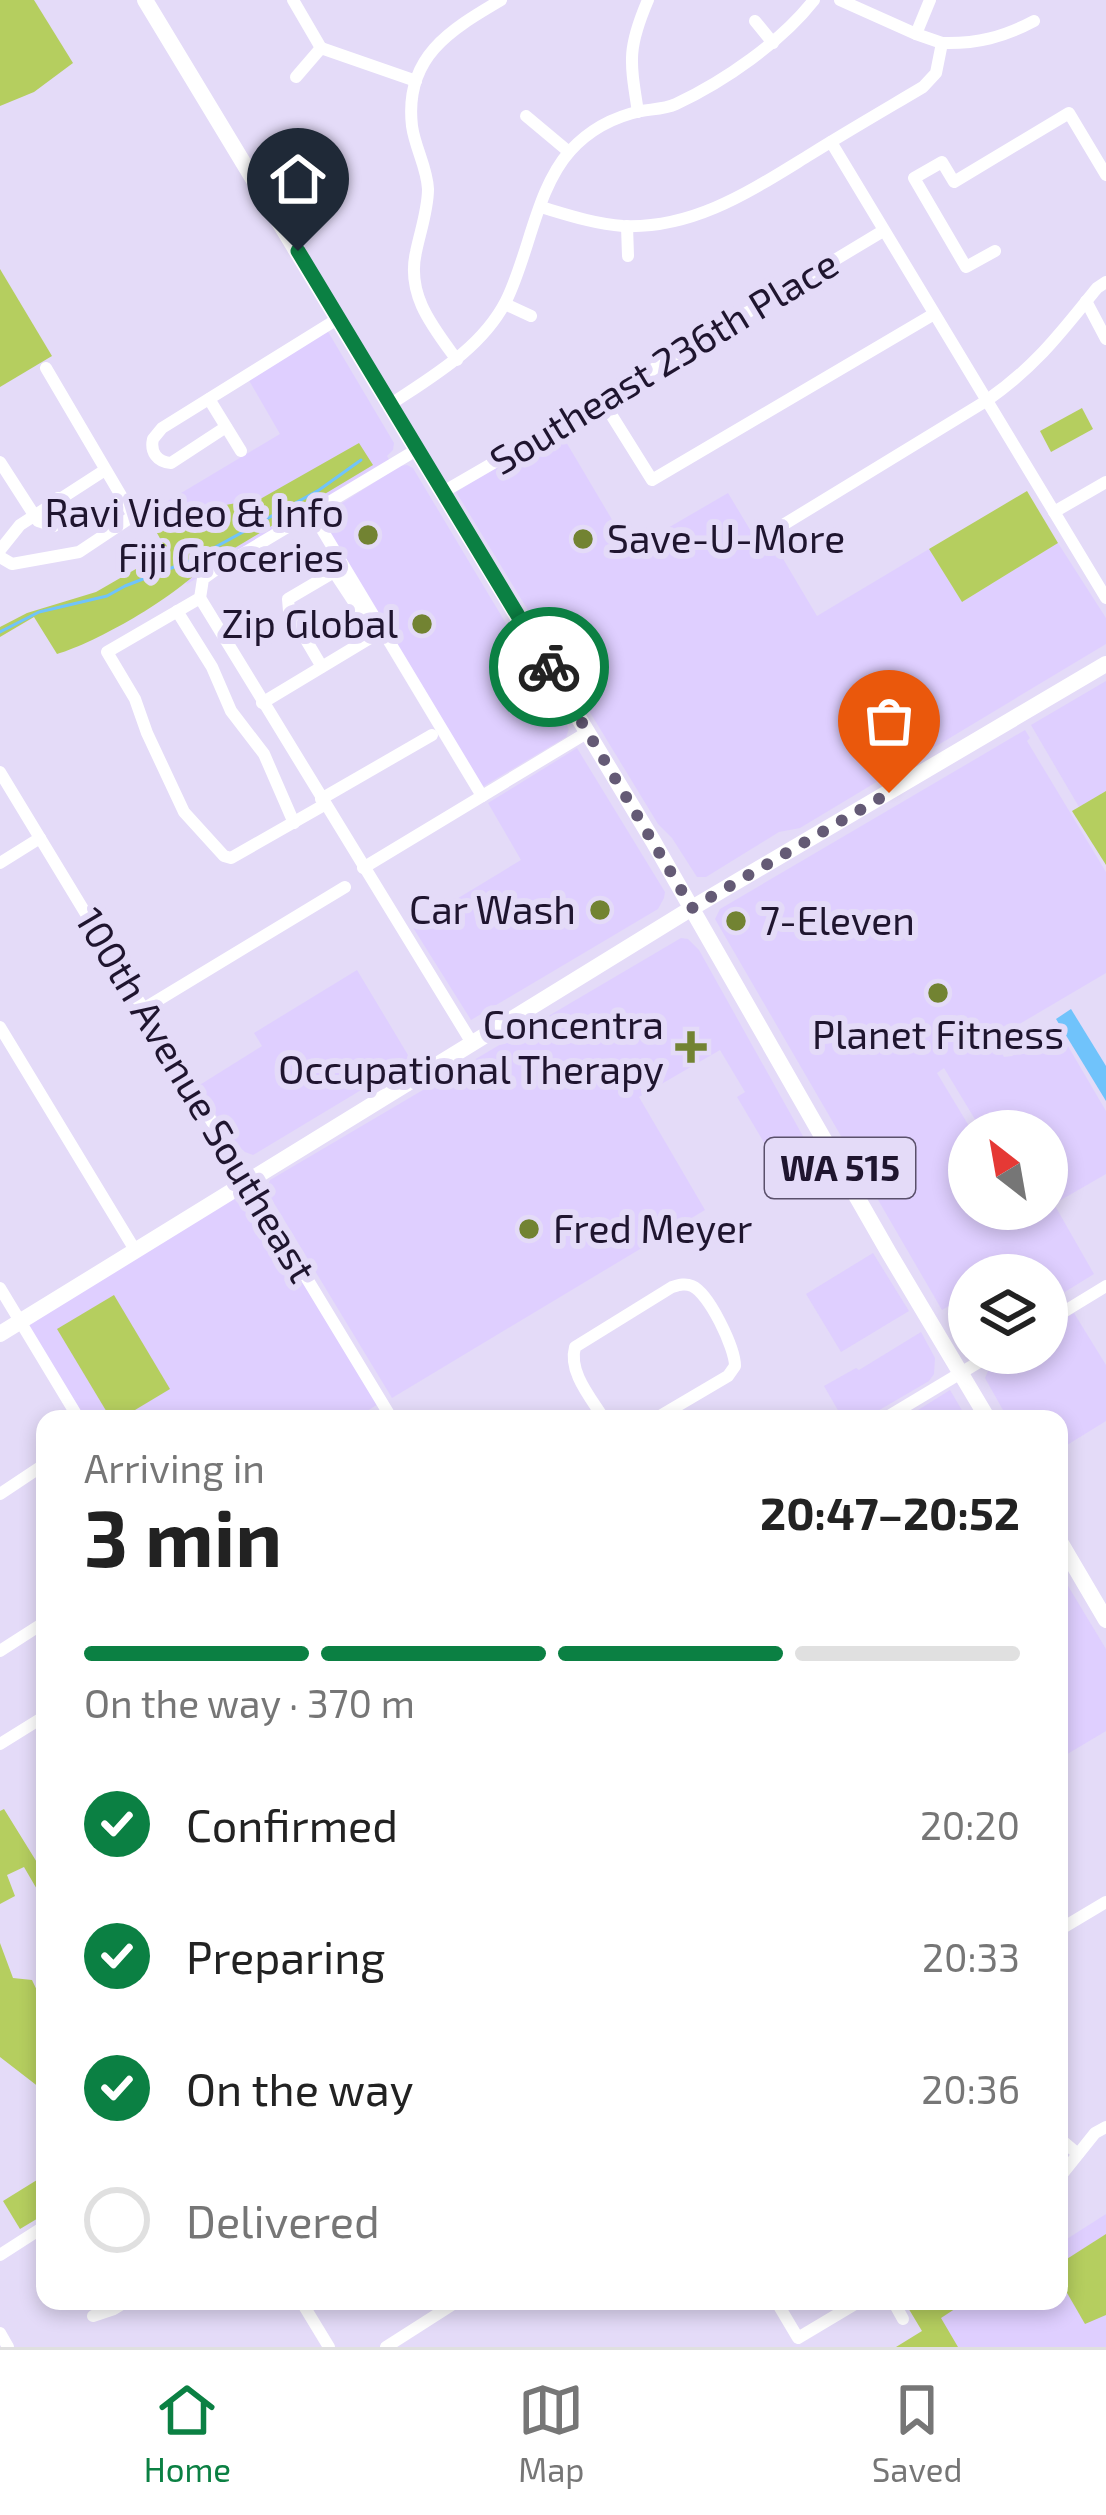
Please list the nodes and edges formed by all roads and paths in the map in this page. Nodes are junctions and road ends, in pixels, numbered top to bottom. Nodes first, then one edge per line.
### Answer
1 (145, 0) edge
2 (292, 0) edge
3 (501, 0) edge
4 (648, 0) edge
5 (814, 0) edge
6 (840, 0) edge
7 (930, 0) edge
8 (754, 21) dead end
9 (1034, 21) dead end
10 (916, 34) junction
11 (773, 43) junction
12 (943, 43) junction
13 (321, 48) junction
14 (296, 77) dead end
15 (416, 81) junction
16 (638, 112) junction
17 (526, 116) dead end
18 (831, 142) junction
19 (569, 152) junction
20 (1106, 175) edge
21 (541, 207) junction
22 (627, 226) junction
23 (883, 231) junction
24 (994, 250) dead end
25 (628, 256) dead end
26 (396, 264) dead end
27 (413, 264) junction
28 (1106, 282) edge
29 (1086, 301) junction
30 (505, 304) junction
31 (934, 314) junction
32 (531, 316) dead end
33 (339, 318) junction
34 (1106, 339) edge
35 (457, 360) junction
36 (46, 368) dead end
37 (208, 399) junction
38 (602, 400) junction
39 (986, 401) junction
40 (392, 404) junction
41 (226, 428) junction
42 (418, 448) junction
43 (241, 451) dead end
44 (0, 462) edge
45 (105, 470) junction
46 (1106, 482) edge
47 (443, 492) junction
48 (58, 498) junction
49 (38, 512) junction
50 (312, 512) junction
51 (1054, 512) junction
52 (765, 536) dead end
53 (0, 554) edge
54 (200, 598) junction
55 (1106, 598) edge
56 (177, 611) junction
57 (1106, 664) edge
58 (322, 667) junction
59 (262, 703) junction
60 (588, 732) junction
61 (432, 735) dead end
62 (0, 772) edge
63 (482, 796) junction
64 (323, 802) junction
65 (294, 823) junction
66 (40, 838) junction
67 (0, 862) edge
68 (358, 878) junction
69 (692, 908) junction
70 (145, 1008) junction
71 (0, 1027) edge
72 (472, 1043) junction
73 (246, 1180) junction
74 (135, 1250) junction
75 (1106, 1286) edge
76 (0, 1288) edge
77 (1068, 1309) edge
78 (20, 1321) junction
79 (0, 1334) edge
80 (948, 1351) edge
81 (959, 1374) edge
82 (962, 1374) edge
83 (681, 1404) junction
84 (74, 1410) edge
85 (387, 1410) edge
86 (599, 1410) edge
87 (671, 1410) edge
88 (685, 1410) edge
89 (899, 1410) edge
90 (983, 1410) edge
91 (36, 1470) edge
92 (0, 1494) edge
93 (1068, 1555) edge
94 (1106, 1620) edge
95 (36, 1628) edge
96 (0, 1651) edge
97 (36, 1722) edge
98 (0, 1744) edge
99 (1106, 1902) edge
100 (1068, 1920) edge
101 (1106, 2127) edge
102 (1068, 2146) edge
103 (1078, 2154) junction
104 (1068, 2167) edge
105 (36, 2232) edge
106 (0, 2254) edge
107 (111, 2310) edge
108 (306, 2310) edge
109 (441, 2310) edge
110 (781, 2310) edge
111 (845, 2310) edge
112 (898, 2310) edge
113 (93, 2316) dead end
114 (903, 2319) dead end
115 (0, 2333) edge
116 (8, 2347) edge
117 (329, 2347) edge
118 (386, 2347) edge

1 - 33 main road, WA 515
2 - 13 street
3 - 15 street
4 - 16 street
5 - 11 street
6 - 10 street
7 - 10 street
8 - 11 street
9 - 12 street
10 - 12 street
11 - 16 street
12 - 18 street
13 - 14 street
13 - 15 street
15 - 27 street
16 - 19 street
17 - 19 street
18 - 22 street
18 - 23 street
19 - 21 street
20 - 24 street
21 - 22 street
21 - 30 street
22 - 25 street
23 - 31 street
23 - 38 street, Southeast 236th Place
26 - 27 street
27 - 35 street
28 - 29 street
29 - 34 street
29 - 39 street
30 - 32 street
30 - 35 street
31 - 38 street
31 - 39 street
33 - 37 street
33 - 40 main road, WA 515
35 - 40 street
36 - 45 street
37 - 41 street
37 - 41 street
38 - 47 street, Southeast 236th Place
39 - 51 street
39 - 52 street
40 - 42 main road, WA 515
41 - 43 street
42 - 47 main road, WA 515
42 - 50 street
44 - 49 street
45 - 48 street
45 - 53 street
46 - 51 street
47 - 60 main road, WA 515
48 - 49 street
48 - 49 street
49 - 53 street
50 - 54 street
50 - 63 street
51 - 55 street
54 - 56 street
54 - 59 street
56 - 65 street
56 - 65 street
57 - 69 main road
58 - 58 street
58 - 59 street
59 - 64 street
60 - 63 street
60 - 69 main road, WA 515
61 - 64 street
62 - 66 street, 100th Avenue Southeast
63 - 68 street
64 - 65 street
64 - 68 street
66 - 67 street
66 - 70 street, 100th Avenue Southeast
68 - 70 street
68 - 72 street
69 - 72 main road
69 - 80 main road, WA 515
70 - 73 street, 100th Avenue Southeast
71 - 74 street
72 - 73 main road
73 - 74 main road
73 - 85 street, 100th Avenue Southeast
74 - 78 main road
75 - 77 street
76 - 78 street
78 - 79 main road
78 - 84 street
81 - 89 street
82 - 90 main road, WA 515
83 - 86 street
83 - 87 street
83 - 88 street
91 - 92 street
93 - 94 main road
95 - 96 street
97 - 98 street
99 - 100 street
101 - 103 street
102 - 103 street
103 - 104 street
105 - 106 street
107 - 113 street
108 - 117 street
109 - 118 street
110 - 111 street
112 - 114 street
115 - 116 street

